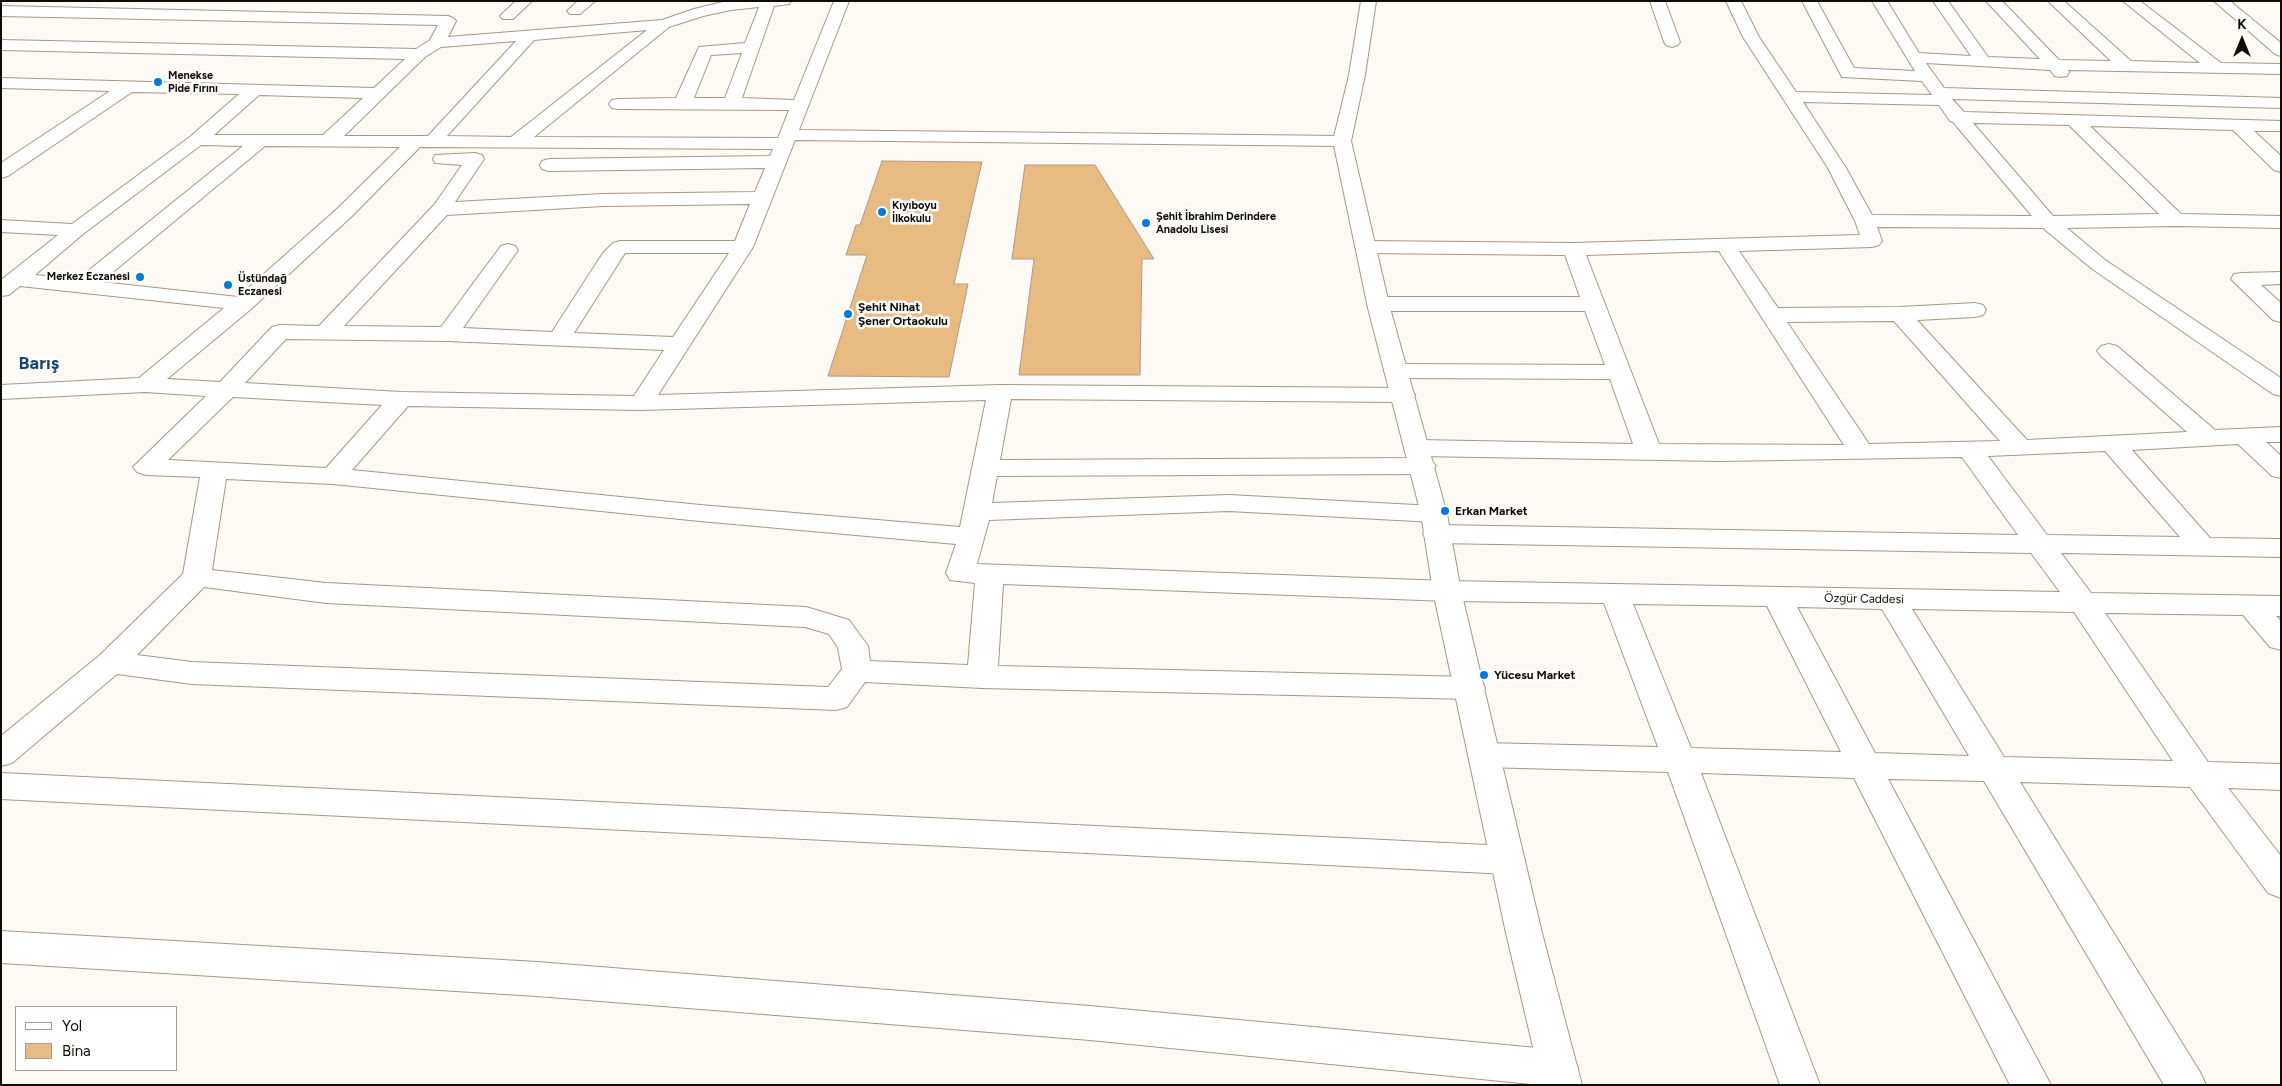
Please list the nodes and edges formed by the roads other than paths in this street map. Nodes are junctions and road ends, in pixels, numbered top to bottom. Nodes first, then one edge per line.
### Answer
1 (11, 1) edge
2 (525, 1) edge
3 (588, 1) edge
4 (842, 1) edge
5 (1369, 1) edge
6 (1657, 1) edge
7 (1733, 1) edge
8 (1810, 1) edge
9 (1879, 1) edge
10 (1940, 1) edge
11 (1993, 1) edge
12 (2055, 1) edge
13 (2130, 1) edge
14 (2222, 1) edge
15 (776, 2) edge
16 (1, 7) edge
17 (701, 7) edge
18 (1, 11) edge
19 (575, 12) dead end
20 (508, 16) dead end
21 (233, 17) junction
22 (664, 24) junction
23 (530, 35) junction
24 (2273, 40) edge
25 (1672, 42) dead end
26 (438, 43) junction
27 (1, 45) edge
28 (752, 48) junction
29 (183, 50) junction
30 (2281, 50) edge
31 (419, 54) junction
32 (1914, 58) junction
33 (1983, 62) junction
34 (2054, 65) junction
35 (2127, 67) junction
36 (2218, 69) junction
37 (2261, 69) junction
38 (2281, 69) edge
39 (1926, 76) junction
40 (127, 87) junction
41 (2281, 88) edge
42 (5, 90) edge
43 (254, 90) junction
44 (377, 93) junction
45 (1941, 96) junction
46 (1790, 97) junction
47 (2085, 97) junction
48 (683, 103) junction
49 (732, 103) junction
50 (2281, 103) edge
51 (618, 104) dead end
52 (801, 105) junction
53 (1956, 117) junction
54 (2074, 120) junction
55 (2108, 120) junction
56 (2237, 124) junction
57 (2281, 126) edge
58 (262, 139) junction
59 (330, 139) junction
60 (787, 139) junction
61 (197, 140) junction
62 (424, 141) junction
63 (1342, 141) junction
64 (516, 142) junction
65 (398, 159) junction
66 (778, 162) junction
67 (549, 165) dead end
68 (2281, 166) edge
69 (1, 172) edge
70 (763, 198) junction
71 (441, 209) junction
72 (2176, 220) junction
73 (1866, 221) junction
74 (2048, 222) junction
75 (2281, 222) edge
76 (1, 226) edge
77 (76, 230) junction
78 (1726, 246) junction
79 (743, 247) junction
80 (1365, 247) junction
81 (1573, 249) junction
82 (508, 250) dead end
83 (2281, 278) edge
84 (9, 284) edge
85 (83, 286) junction
86 (243, 304) junction
87 (1378, 304) junction
88 (1594, 304) junction
89 (1975, 310) dead end
90 (1900, 314) junction
91 (1772, 315) junction
92 (2281, 315) edge
93 (326, 332) junction
94 (447, 334) junction
95 (558, 340) junction
96 (680, 344) junction
97 (2109, 351) dead end
98 (1619, 372) junction
99 (1400, 383) junction
100 (145, 385) junction
101 (2281, 389) edge
102 (226, 390) junction
103 (1, 392) edge
104 (1000, 392) junction
105 (401, 399) junction
106 (641, 403) junction
107 (2281, 434) edge
108 (2208, 437) junction
109 (2245, 437) junction
110 (2114, 444) junction
111 (2020, 448) junction
112 (1969, 449) junction
113 (1650, 452) junction
114 (1862, 452) junction
115 (1420, 457) junction
116 (985, 468) junction
117 (214, 470) junction
118 (2281, 470) edge
119 (333, 476) junction
120 (974, 524) junction
121 (1436, 524) junction
122 (2040, 545) junction
123 (2203, 547) junction
124 (2281, 548) edge
125 (990, 574) junction
126 (197, 577) junction
127 (1447, 591) junction
128 (1615, 594) junction
129 (1777, 597) junction
130 (1891, 599) junction
131 (2084, 603) junction
132 (2250, 605) junction
133 (2281, 606) edge
134 (2281, 640) edge
135 (111, 663) junction
136 (857, 671) junction
137 (982, 677) junction
138 (1470, 688) junction
139 (1, 754) edge
140 (1484, 755) junction
141 (1679, 760) junction
142 (1866, 765) junction
143 (1996, 769) junction
144 (2199, 775) junction
145 (2281, 777) edge
146 (1, 786) edge
147 (1508, 860) junction
148 (2281, 883) edge
149 (1, 947) edge
150 (1560, 1076) edge
151 (1800, 1085) edge
152 (2031, 1085) edge
153 (2186, 1085) edge

1 - 16 street
2 - 20 street
3 - 19 street
4 - 52 street
5 - 63 street
6 - 25 street
7 - 46 street
8 - 39 street
9 - 32 street
10 - 33 street
11 - 34 street
12 - 35 street
13 - 36 street
14 - 24 street
15 - 17 street
15 - 28 street
17 - 22 street
18 - 21 street
21 - 26 street
21 - 29 street
22 - 23 street
22 - 64 street
23 - 26 street
23 - 62 street
24 - 30 street
26 - 31 street
27 - 29 street
28 - 48 street
28 - 49 street
29 - 31 street
29 - 40 street
31 - 44 street
32 - 33 street
32 - 39 street
33 - 34 street
34 - 35 street
34 - 47 street
35 - 36 street
36 - 37 street
37 - 38 street
37 - 41 street
39 - 45 street
40 - 42 street
40 - 43 street
40 - 69 street
43 - 44 street
43 - 61 street
44 - 59 street
45 - 46 street
45 - 47 street
45 - 53 street
46 - 73 street
47 - 50 street
47 - 55 street
48 - 49 street
48 - 51 street
49 - 52 street
52 - 60 street
53 - 54 street
53 - 74 street
54 - 55 street
54 - 72 street
55 - 56 street
56 - 57 street
56 - 68 street
58 - 59 street
58 - 61 street
58 - 85 street
59 - 62 street
60 - 63 street
60 - 64 street
60 - 66 street
61 - 77 street
62 - 64 street
62 - 65 street
63 - 80 street
65 - 71 street
65 - 86 street
66 - 67 street
66 - 70 street
70 - 71 street
70 - 79 street
71 - 93 street
72 - 74 street
72 - 75 street
73 - 74 street
73 - 78 street
74 - 101 street
76 - 77 street
77 - 84 street
78 - 81 street
78 - 91 street
79 - 95 street
79 - 96 street
80 - 81 street
80 - 87 street
81 - 88 street
82 - 94 street
83 - 92 street
84 - 85 street
85 - 86 street
86 - 100 street
87 - 88 street
87 - 99 street
88 - 98 street
89 - 90 street
90 - 91 street
90 - 111 street
91 - 114 street
93 - 94 street
93 - 102 street
94 - 95 street
95 - 96 street
96 - 106 street
97 - 108 street
98 - 99 street
98 - 113 street
99 - 104 street
99 - 115 street
100 - 102 street
100 - 103 street
102 - 105 street
102 - 117 street
104 - 106 street
104 - 116 street
105 - 106 street
105 - 119 street
107 - 109 street
108 - 109 street
108 - 110 street
109 - 118 street
110 - 111 street
110 - 123 street
111 - 112 street
112 - 114 street
112 - 122 street
113 - 114 street
113 - 115 street
115 - 116 street
115 - 121 street
116 - 120 street
117 - 119 street
117 - 126 street
119 - 120 street
120 - 121 street
120 - 125 street, Özgür Caddesi
121 - 122 street
121 - 127 street
122 - 123 street
122 - 131 street
123 - 124 street
125 - 127 street, Özgür Caddesi
125 - 137 street
126 - 135 street
126 - 136 street
127 - 128 street, Özgür Caddesi
127 - 138 street
128 - 129 street, Özgür Caddesi
128 - 141 street
129 - 130 street, Özgür Caddesi
129 - 142 street
130 - 131 street, Özgür Caddesi
130 - 143 street
131 - 132 street, Özgür Caddesi
131 - 144 street
132 - 133 street, Özgür Caddesi
132 - 134 street
135 - 136 street
135 - 139 street
136 - 137 street
137 - 138 street
138 - 140 street
140 - 141 street
140 - 147 street
141 - 142 street
141 - 151 street
142 - 143 street
142 - 152 street
143 - 144 street
143 - 153 street
144 - 145 street
144 - 148 street
146 - 147 street
147 - 150 street
149 - 150 street

